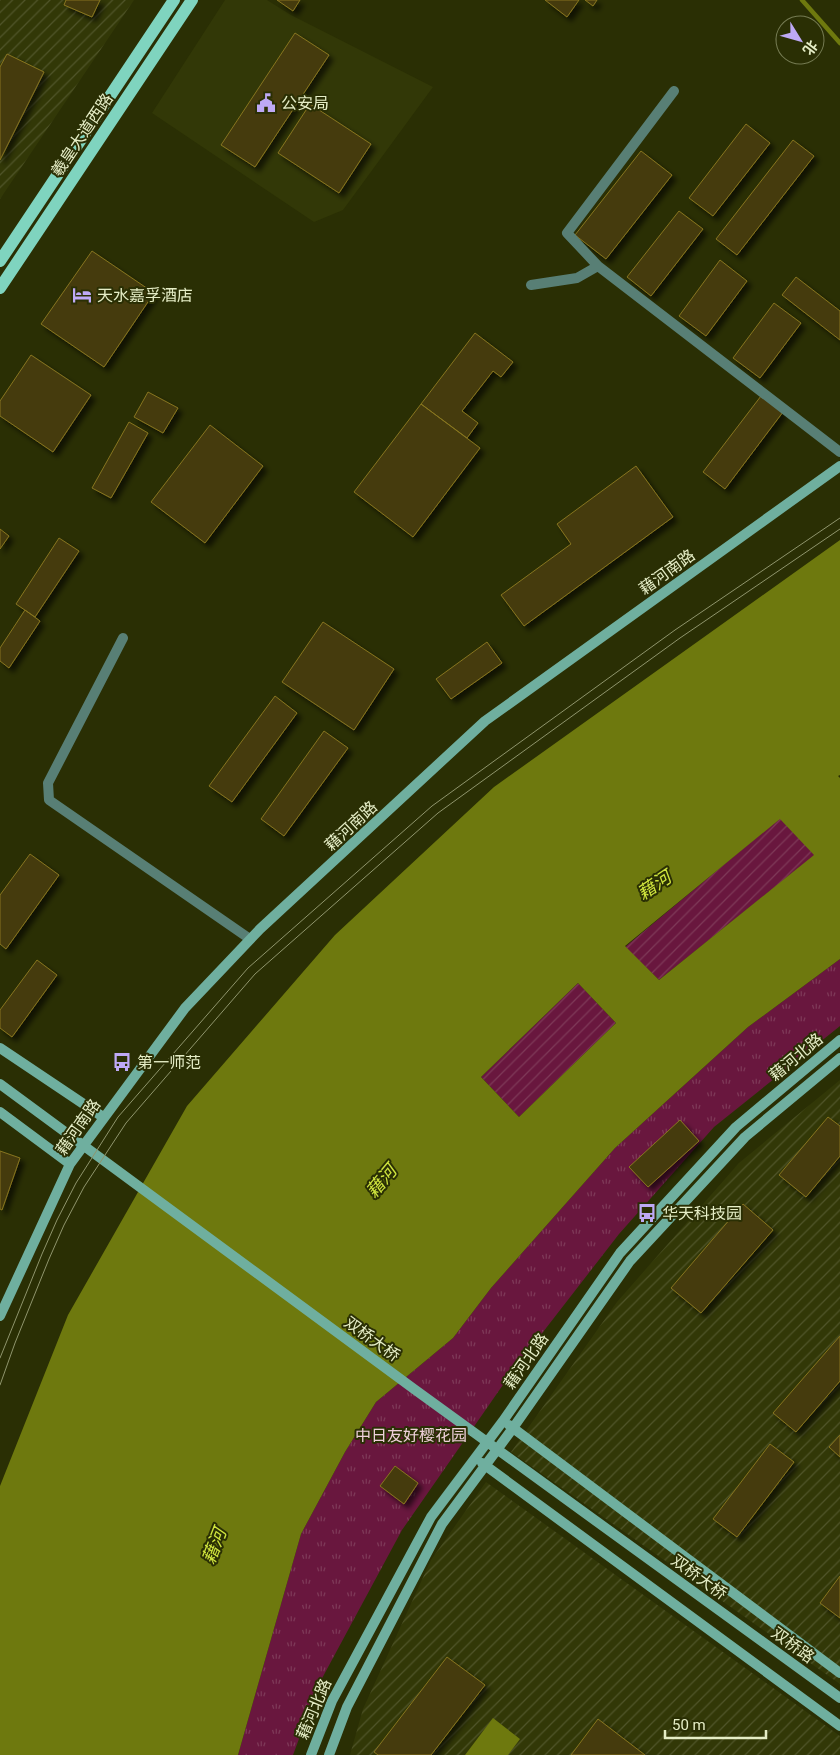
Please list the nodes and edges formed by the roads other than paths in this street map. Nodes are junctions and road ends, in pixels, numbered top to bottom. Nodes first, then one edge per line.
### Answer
1 (174, 0) edge
2 (192, 0) edge
3 (674, 91) dead end
4 (0, 261) edge
5 (598, 266) junction
6 (532, 285) dead end
7 (0, 288) edge
8 (840, 452) edge
9 (840, 466) edge
10 (123, 638) dead end
11 (250, 939) junction
12 (840, 1040) edge
13 (0, 1048) edge
14 (840, 1058) edge
15 (0, 1084) edge
16 (0, 1112) edge
17 (103, 1117) junction
18 (70, 1164) junction
19 (0, 1316) edge
20 (503, 1421) junction
21 (513, 1428) junction
22 (475, 1458) junction
23 (486, 1466) junction
24 (727, 1615) joint
25 (840, 1674) edge
26 (840, 1698) edge
27 (840, 1726) edge
28 (311, 1755) edge
29 (329, 1755) edge

1 - 4 main road, 羲皇大道西路
2 - 7 main road, 羲皇大道西路
3 - 5 street
5 - 6 street
5 - 8 street
9 - 11 main road, 藉河南路
10 - 11 street
11 - 17 main road, 藉河南路
12 - 20 main road, 藉河北路
13 - 17 main road
14 - 21 main road, 藉河北路
15 - 24 main road, 双桥大桥
16 - 18 main road
17 - 18 main road, 藉河南路
18 - 19 main road, 藉河南路
20 - 21 main road
20 - 22 main road, 藉河北路
21 - 23 main road, 藉河北路
21 - 25 main road
22 - 23 main road
22 - 28 main road, 藉河北路
23 - 27 main road
23 - 29 main road, 藉河北路
24 - 26 main road, 双桥路

